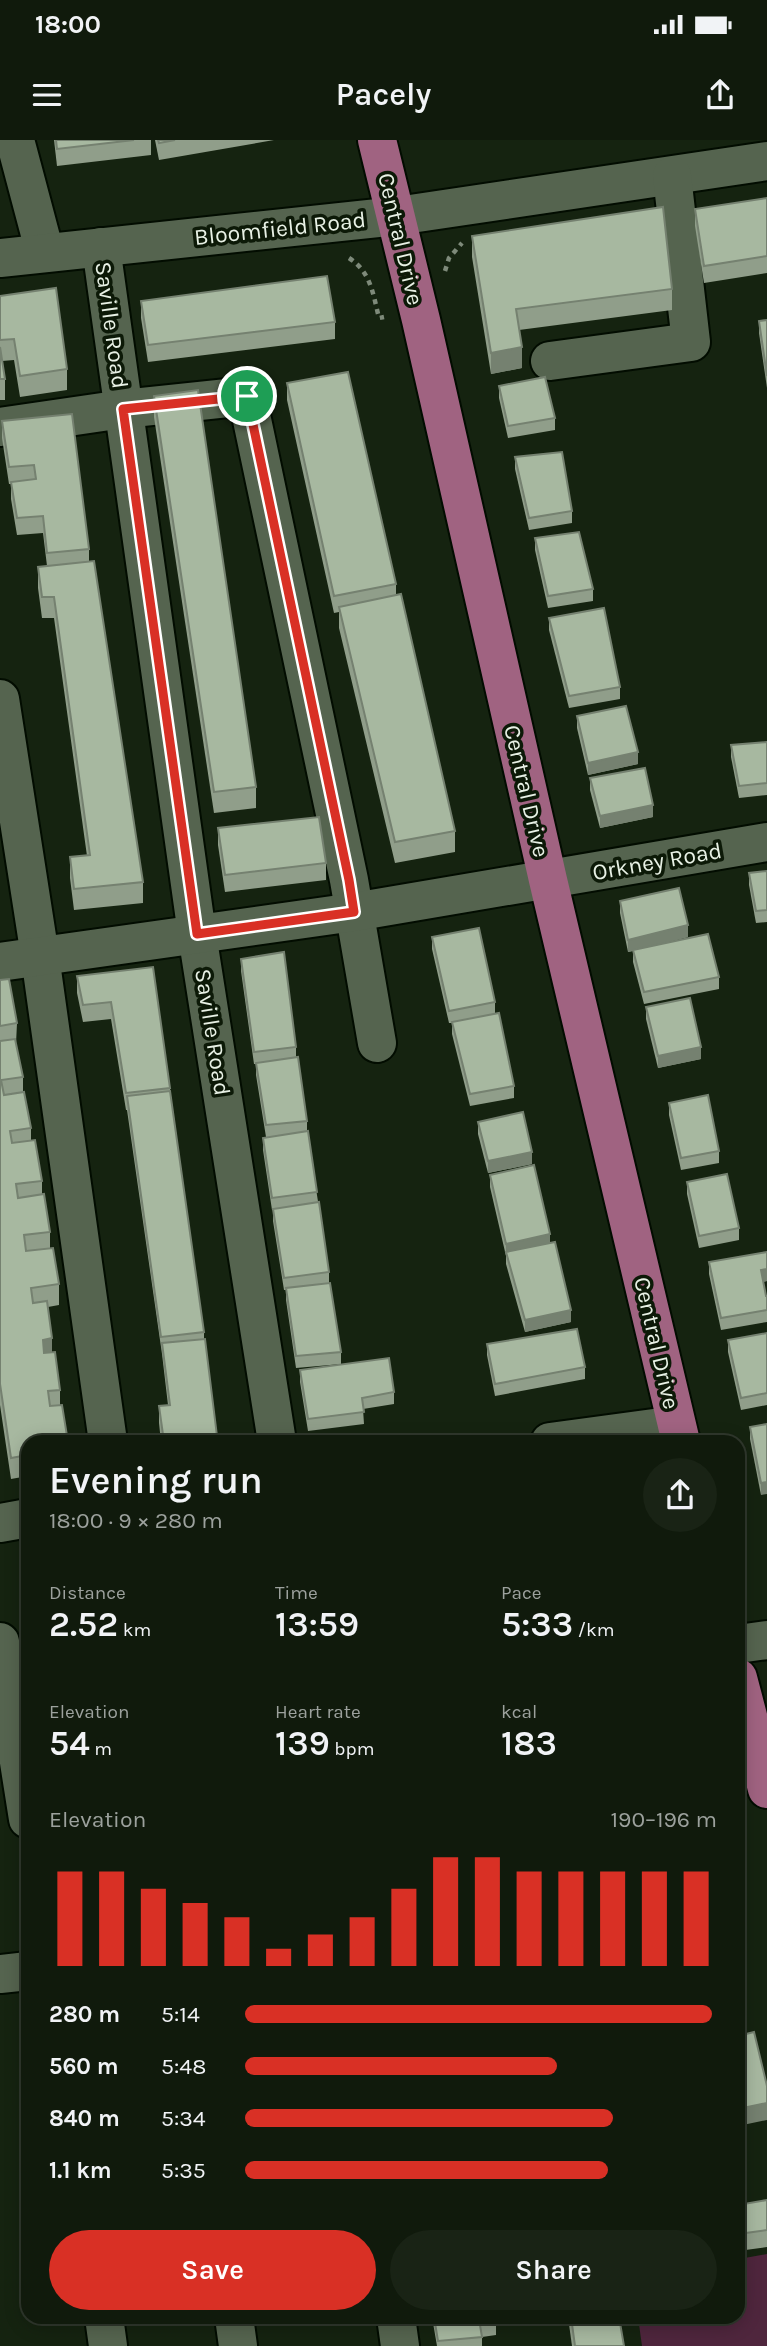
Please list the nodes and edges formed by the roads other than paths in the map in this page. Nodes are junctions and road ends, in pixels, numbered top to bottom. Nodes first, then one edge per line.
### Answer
1 (15, 140) edge
2 (377, 140) edge
3 (767, 160) edge
4 (672, 176) junction
5 (397, 216) junction
6 (101, 247) junction
7 (44, 253) junction
8 (0, 258) edge
9 (550, 361) dead end
10 (123, 409) junction
11 (0, 427) edge
12 (0, 699) edge
13 (767, 842) edge
14 (548, 880) junction
15 (354, 912) junction
16 (197, 934) junction
17 (40, 956) junction
18 (0, 962) edge
19 (377, 1043) dead end
20 (678, 1434) edge
21 (107, 1435) edge
22 (276, 1435) edge
23 (21, 1519) edge
24 (0, 1523) edge
25 (767, 1640) edge
26 (0, 1642) edge
27 (745, 1643) edge
28 (745, 1705) edge
29 (21, 1775) edge
30 (767, 1788) edge
31 (21, 1972) edge
32 (0, 1974) edge
33 (105, 2324) edge
34 (235, 2324) edge
35 (397, 2324) edge
36 (108, 2346) edge
37 (238, 2346) edge
38 (400, 2346) edge

1 - 7 street
2 - 5 main road, Central Drive
3 - 4 street, Bloomfield Road
4 - 5 street, Bloomfield Road
4 - 9 street
5 - 6 street, Bloomfield Road
5 - 14 main road, Central Drive
6 - 7 street, Bloomfield Road
6 - 10 street, Saville Road
7 - 8 street, Bloomfield Road
10 - 11 street
10 - 15 street
10 - 16 street, Saville Road
12 - 17 street
13 - 14 street, Orkney Road
14 - 15 street, Orkney Road
14 - 20 main road, Central Drive
15 - 16 street, Orkney Road
15 - 19 street
16 - 17 street, Orkney Road
16 - 22 street, Saville Road
17 - 18 street, Orkney Road
17 - 21 street
23 - 24 street
25 - 27 street
26 - 29 street
28 - 30 main road
31 - 32 street
33 - 36 street
34 - 37 street
35 - 38 street

